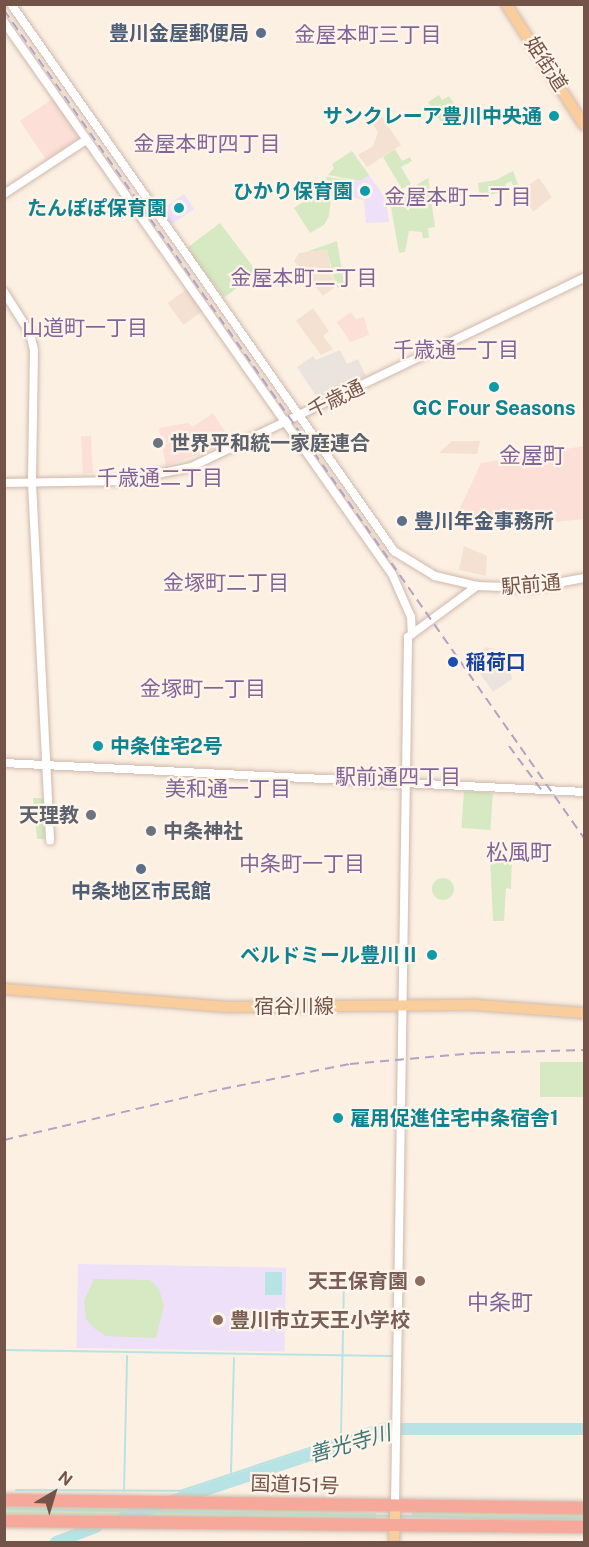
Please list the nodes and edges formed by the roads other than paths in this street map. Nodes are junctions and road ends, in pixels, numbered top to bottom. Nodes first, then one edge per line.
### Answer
1 (10, 4) edge
2 (506, 4) edge
3 (4, 22) edge
4 (585, 125) edge
5 (86, 140) junction
6 (4, 194) edge
7 (585, 278) edge
8 (4, 292) edge
9 (299, 417) junction
10 (286, 424) junction
11 (4, 483) edge
12 (32, 483) junction
13 (585, 578) edge
14 (477, 586) junction
15 (412, 634) junction
16 (4, 763) edge
17 (48, 766) junction
18 (405, 782) junction
19 (585, 792) edge
20 (50, 841) dead end
21 (4, 989) edge
22 (402, 1008) junction
23 (585, 1013) edge
24 (4, 1500) edge
25 (585, 1508) edge
26 (395, 1516) junction
27 (4, 1521) edge
28 (585, 1527) edge
29 (394, 1542) edge

1 - 9 street, 駅前通
2 - 4 main road, 姫街道
3 - 5 street
5 - 6 street
5 - 10 street
7 - 9 street, 千歳通
8 - 12 street
9 - 10 street, 千歳通
9 - 14 street, 駅前通
10 - 12 street, 千歳通
10 - 15 street
11 - 12 street, 千歳通
12 - 17 street
13 - 14 street, 駅前通
14 - 15 street
15 - 18 street
16 - 17 street
17 - 18 street
17 - 20 street
18 - 19 street
18 - 22 street
21 - 22 main road, 宿谷川線
22 - 23 main road, 宿谷川線
22 - 26 street
24 - 26 highway, 国道151号
25 - 26 highway, 国道151号
26 - 27 highway, 国道151号
26 - 28 highway, 国道151号
26 - 29 main road

